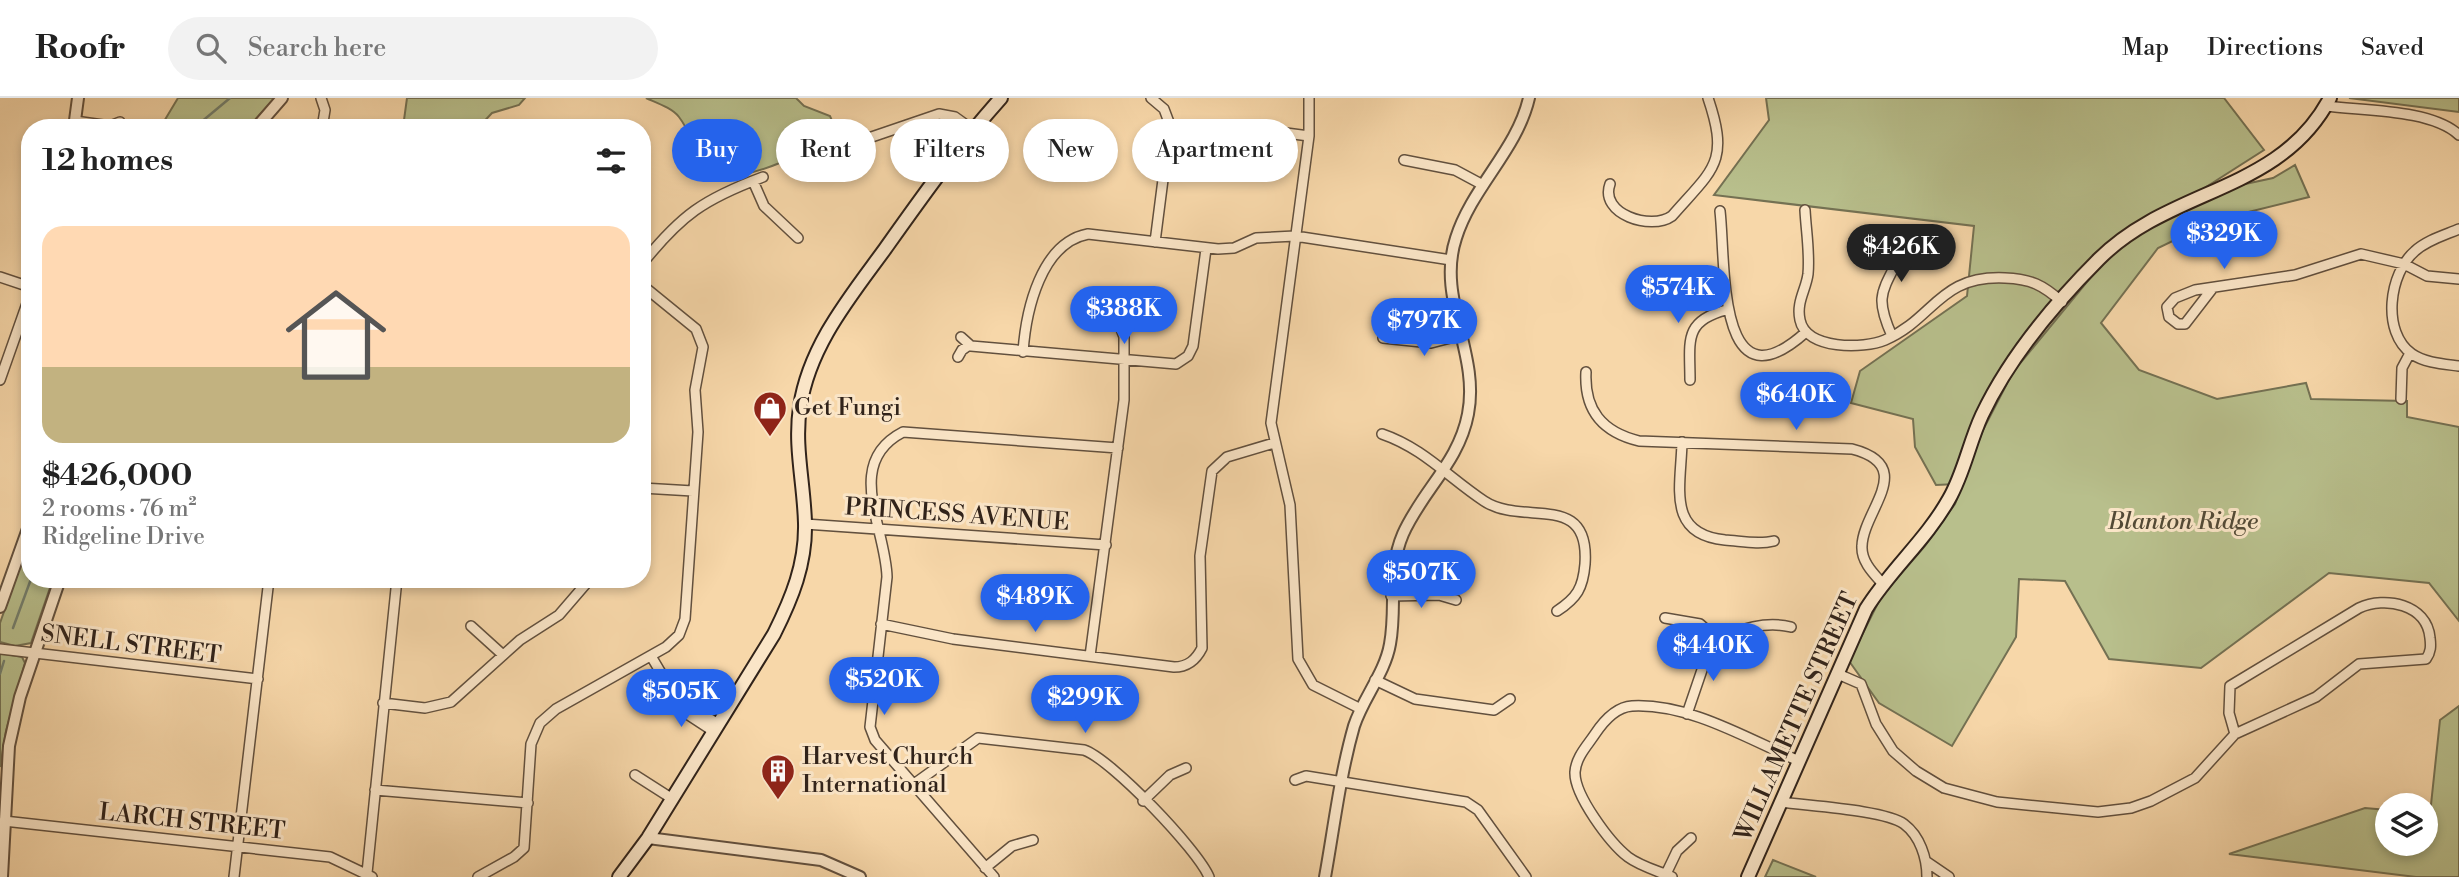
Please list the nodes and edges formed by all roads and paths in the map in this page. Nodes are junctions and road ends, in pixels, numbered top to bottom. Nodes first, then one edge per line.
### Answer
1 (78, 98) edge
2 (282, 98) edge
3 (321, 98) edge
4 (1001, 98) edge
5 (1151, 98) edge
6 (1309, 98) edge
7 (1529, 98) edge
8 (1708, 98) edge
9 (2328, 102) edge
10 (75, 119) edge
11 (264, 119) edge
12 (324, 119) edge
13 (924, 119) edge
14 (958, 119) edge
15 (983, 119) edge
16 (1298, 135) edge
17 (2459, 135) edge
18 (1309, 136) junction
19 (1404, 160) dead end
20 (751, 182) edge
21 (753, 182) edge
22 (933, 182) edge
23 (1610, 184) dead end
24 (1483, 185) junction
25 (1805, 209) dead end
26 (1720, 211) dead end
27 (2459, 229) edge
28 (1295, 236) junction
29 (798, 238) dead end
30 (1155, 243) junction
31 (1206, 249) junction
32 (651, 254) edge
33 (1937, 255) dead end
34 (1451, 260) junction
35 (2403, 264) junction
36 (0, 277) edge
37 (2459, 279) edge
38 (21, 284) edge
39 (2212, 289) junction
40 (651, 292) edge
41 (2062, 302) junction
42 (1726, 310) junction
43 (21, 320) edge
44 (1118, 321) dead end
45 (1806, 332) junction
46 (1462, 335) junction
47 (1892, 336) junction
48 (961, 337) dead end
49 (1383, 338) dead end
50 (969, 345) junction
51 (1023, 352) junction
52 (2410, 353) junction
53 (958, 357) dead end
54 (1123, 361) junction
55 (2459, 366) edge
56 (1586, 372) dead end
57 (0, 380) edge
58 (1690, 380) dead end
59 (2401, 399) dead end
60 (1382, 434) dead end
61 (1682, 442) junction
62 (1274, 443) junction
63 (1118, 448) junction
64 (1446, 470) junction
65 (651, 489) edge
66 (693, 491) junction
67 (805, 524) junction
68 (880, 528) junction
69 (1774, 541) dead end
70 (1106, 545) junction
71 (21, 548) edge
72 (1882, 583) junction
73 (57, 588) edge
74 (268, 588) edge
75 (396, 588) edge
76 (582, 588) edge
77 (1391, 596) junction
78 (1457, 600) dead end
79 (0, 607) edge
80 (1557, 611) dead end
81 (1665, 618) dead end
82 (881, 624) junction
83 (471, 626) dead end
84 (1791, 627) dead end
85 (1718, 641) junction
86 (0, 649) edge
87 (34, 653) junction
88 (503, 655) junction
89 (650, 656) junction
90 (1090, 656) junction
91 (1838, 674) junction
92 (258, 679) junction
93 (1375, 680) junction
94 (1510, 699) dead end
95 (383, 704) junction
96 (1361, 709) junction
97 (1687, 714) junction
98 (715, 727) junction
99 (2235, 734) junction
100 (1799, 761) junction
101 (1186, 768) dead end
102 (635, 775) dead end
103 (1295, 779) dead end
104 (1343, 782) junction
105 (914, 784) junction
106 (375, 790) junction
107 (671, 798) junction
108 (1143, 801) junction
109 (1781, 802) junction
110 (528, 803) junction
111 (4, 821) junction
112 (648, 838) junction
113 (1691, 838) dead end
114 (1033, 840) dead end
115 (237, 846) junction
116 (1927, 862) junction
117 (985, 868) junction
118 (370, 875) edge
119 (1669, 876) edge
120 (1948, 876) edge
121 (2, 877) edge
122 (234, 877) edge
123 (478, 877) edge
124 (619, 877) edge
125 (860, 877) edge
126 (994, 877) edge
127 (1209, 877) edge
128 (1325, 877) edge
129 (1526, 877) edge
130 (1748, 877) edge
131 (1928, 877) edge

1 - 10 street
2 - 11 street
3 - 12 street
4 - 15 main road
5 - 30 street
6 - 18 street
7 - 24 street
8 - 23 street
9 - 17 street
9 - 41 main road, WILLAMETTE STREET
13 - 14 street
16 - 18 street
18 - 28 street
19 - 24 street
20 - 32 street
21 - 29 street
22 - 67 main road
24 - 34 street
25 - 45 street
26 - 42 street
27 - 35 street
28 - 31 street
28 - 34 street
28 - 62 street
30 - 31 street
30 - 51 street
31 - 54 street
33 - 47 street
34 - 46 street
35 - 37 street
35 - 39 street
35 - 52 street
36 - 38 street
39 - 39 street
40 - 66 street
41 - 47 street
41 - 72 main road, WILLAMETTE STREET
42 - 45 street
42 - 58 street
43 - 57 street
44 - 54 street
45 - 47 street
46 - 49 street
46 - 64 street
48 - 50 street
50 - 51 street
50 - 53 street
51 - 54 street
52 - 55 street
52 - 59 street
54 - 63 street
56 - 61 street
60 - 64 street
61 - 69 street
61 - 72 street
62 - 90 street
62 - 96 street
63 - 68 street
63 - 70 street
64 - 77 street
64 - 80 street
65 - 66 street
66 - 89 street
67 - 68 street, PRINCESS AVENUE
67 - 98 main road
68 - 70 street, PRINCESS AVENUE
68 - 82 street
70 - 90 street
71 - 79 street
72 - 91 main road, WILLAMETTE STREET
73 - 87 street
74 - 92 street
75 - 95 street
76 - 88 street
77 - 78 street
77 - 93 street
81 - 85 street
82 - 90 street
82 - 105 street
83 - 88 street
84 - 85 street
85 - 97 street
86 - 87 street, SNELL STREET
87 - 92 street, SNELL STREET
87 - 111 street
88 - 95 street
89 - 98 street
89 - 110 street
91 - 99 street
91 - 100 main road, WILLAMETTE STREET
92 - 115 street
93 - 94 street
93 - 96 street
95 - 106 street
96 - 104 street
97 - 100 street
97 - 119 street
98 - 107 main road
99 - 99 street
100 - 109 main road, WILLAMETTE STREET
101 - 108 street
102 - 107 street
103 - 104 street
104 - 128 street
104 - 129 street
105 - 108 street
105 - 117 street
106 - 110 street
106 - 118 street
107 - 112 main road
108 - 127 street
109 - 116 street
109 - 130 main road, WILLAMETTE STREET
110 - 123 street
111 - 115 street, LARCH STREET
111 - 121 street
112 - 124 main road
112 - 125 street
113 - 119 street
114 - 117 street
115 - 118 street, LARCH STREET
115 - 122 street
116 - 120 street
116 - 131 street
117 - 126 street
120 - 131 street

